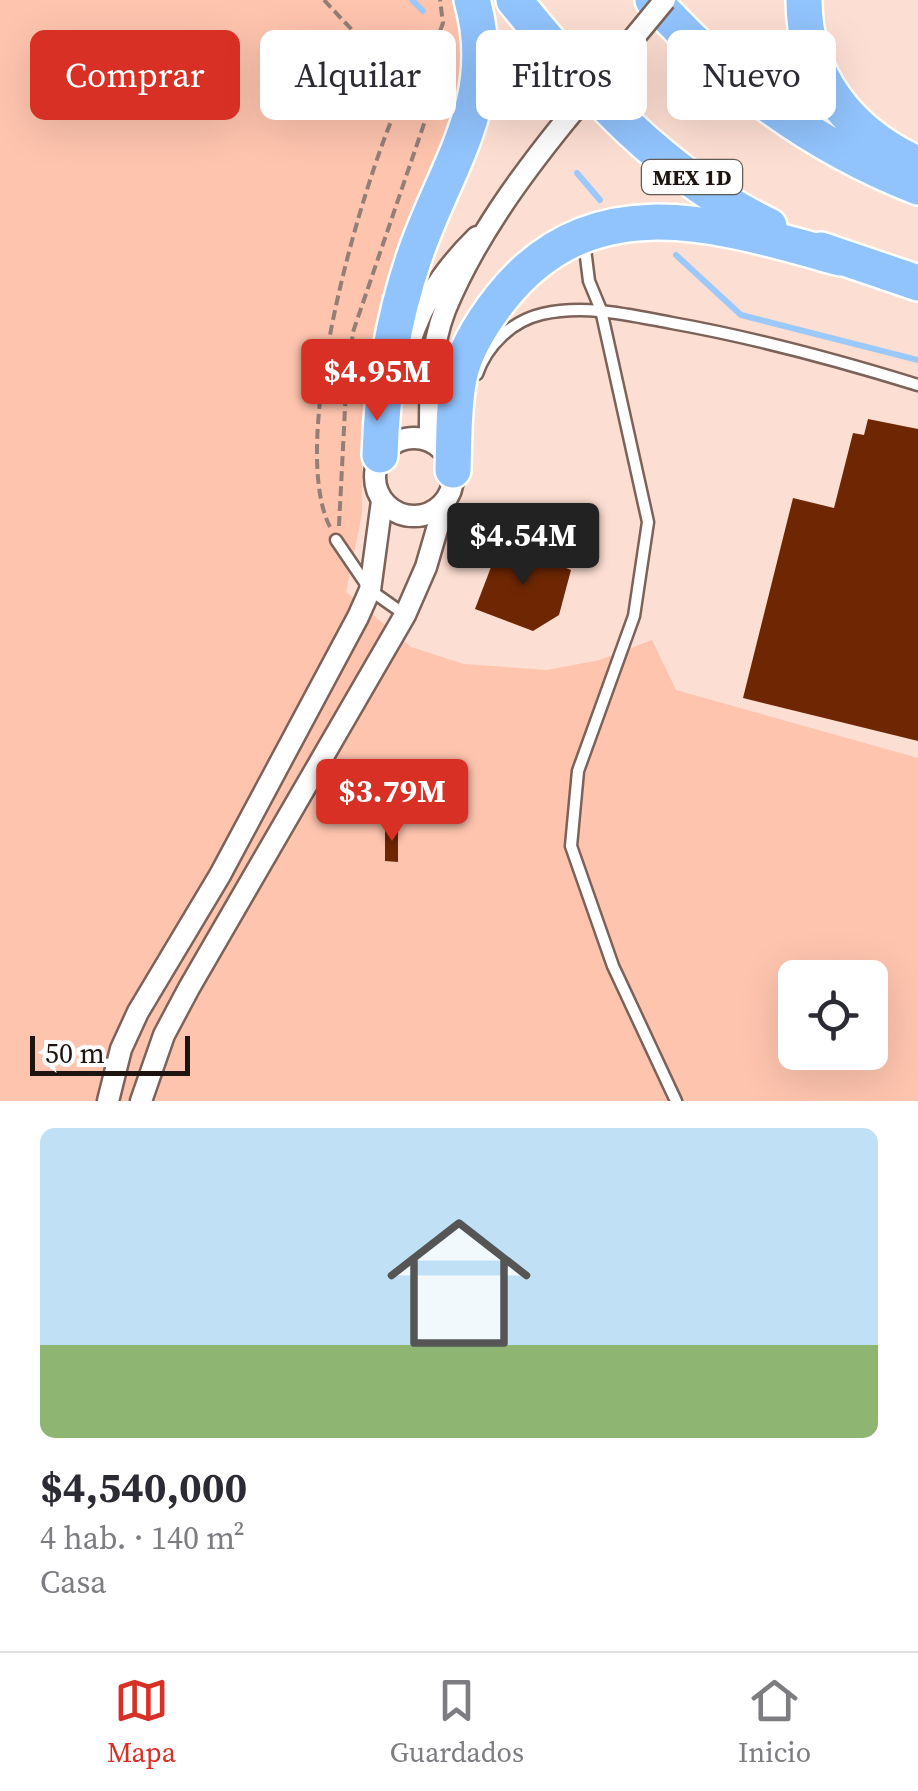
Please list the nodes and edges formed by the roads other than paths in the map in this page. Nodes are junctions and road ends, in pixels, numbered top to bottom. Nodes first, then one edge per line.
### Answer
1 (472, 0) edge
2 (514, 0) edge
3 (653, 0) edge
4 (665, 0) edge
5 (804, 0) edge
6 (918, 164) edge
7 (918, 187) edge
8 (489, 225) junction
9 (585, 234) junction
10 (840, 258) junction
11 (918, 283) edge
12 (601, 310) junction
13 (918, 385) edge
14 (388, 448) junction
15 (445, 463) junction
16 (382, 501) junction
17 (336, 540) road end
18 (370, 590) junction
19 (405, 614) junction
20 (302, 726) junction
21 (331, 742) junction
22 (108, 1101) edge
23 (141, 1101) edge
24 (676, 1101) edge

1 - 14 highway
2 - 10 highway, MEX 1D
3 - 7 highway
4 - 8 street, bridge
5 - 6 highway
8 - 14 street
8 - 15 street
9 - 10 highway
9 - 12 lane
9 - 15 highway
10 - 11 highway, MEX 1D
12 - 13 lane
12 - 15 lane
12 - 24 lane
14 - 15 street
14 - 16 street
15 - 16 street
15 - 19 street
16 - 18 street
17 - 18 lane
18 - 19 lane
18 - 20 street
19 - 21 street
20 - 21 street
20 - 22 street
21 - 23 street

